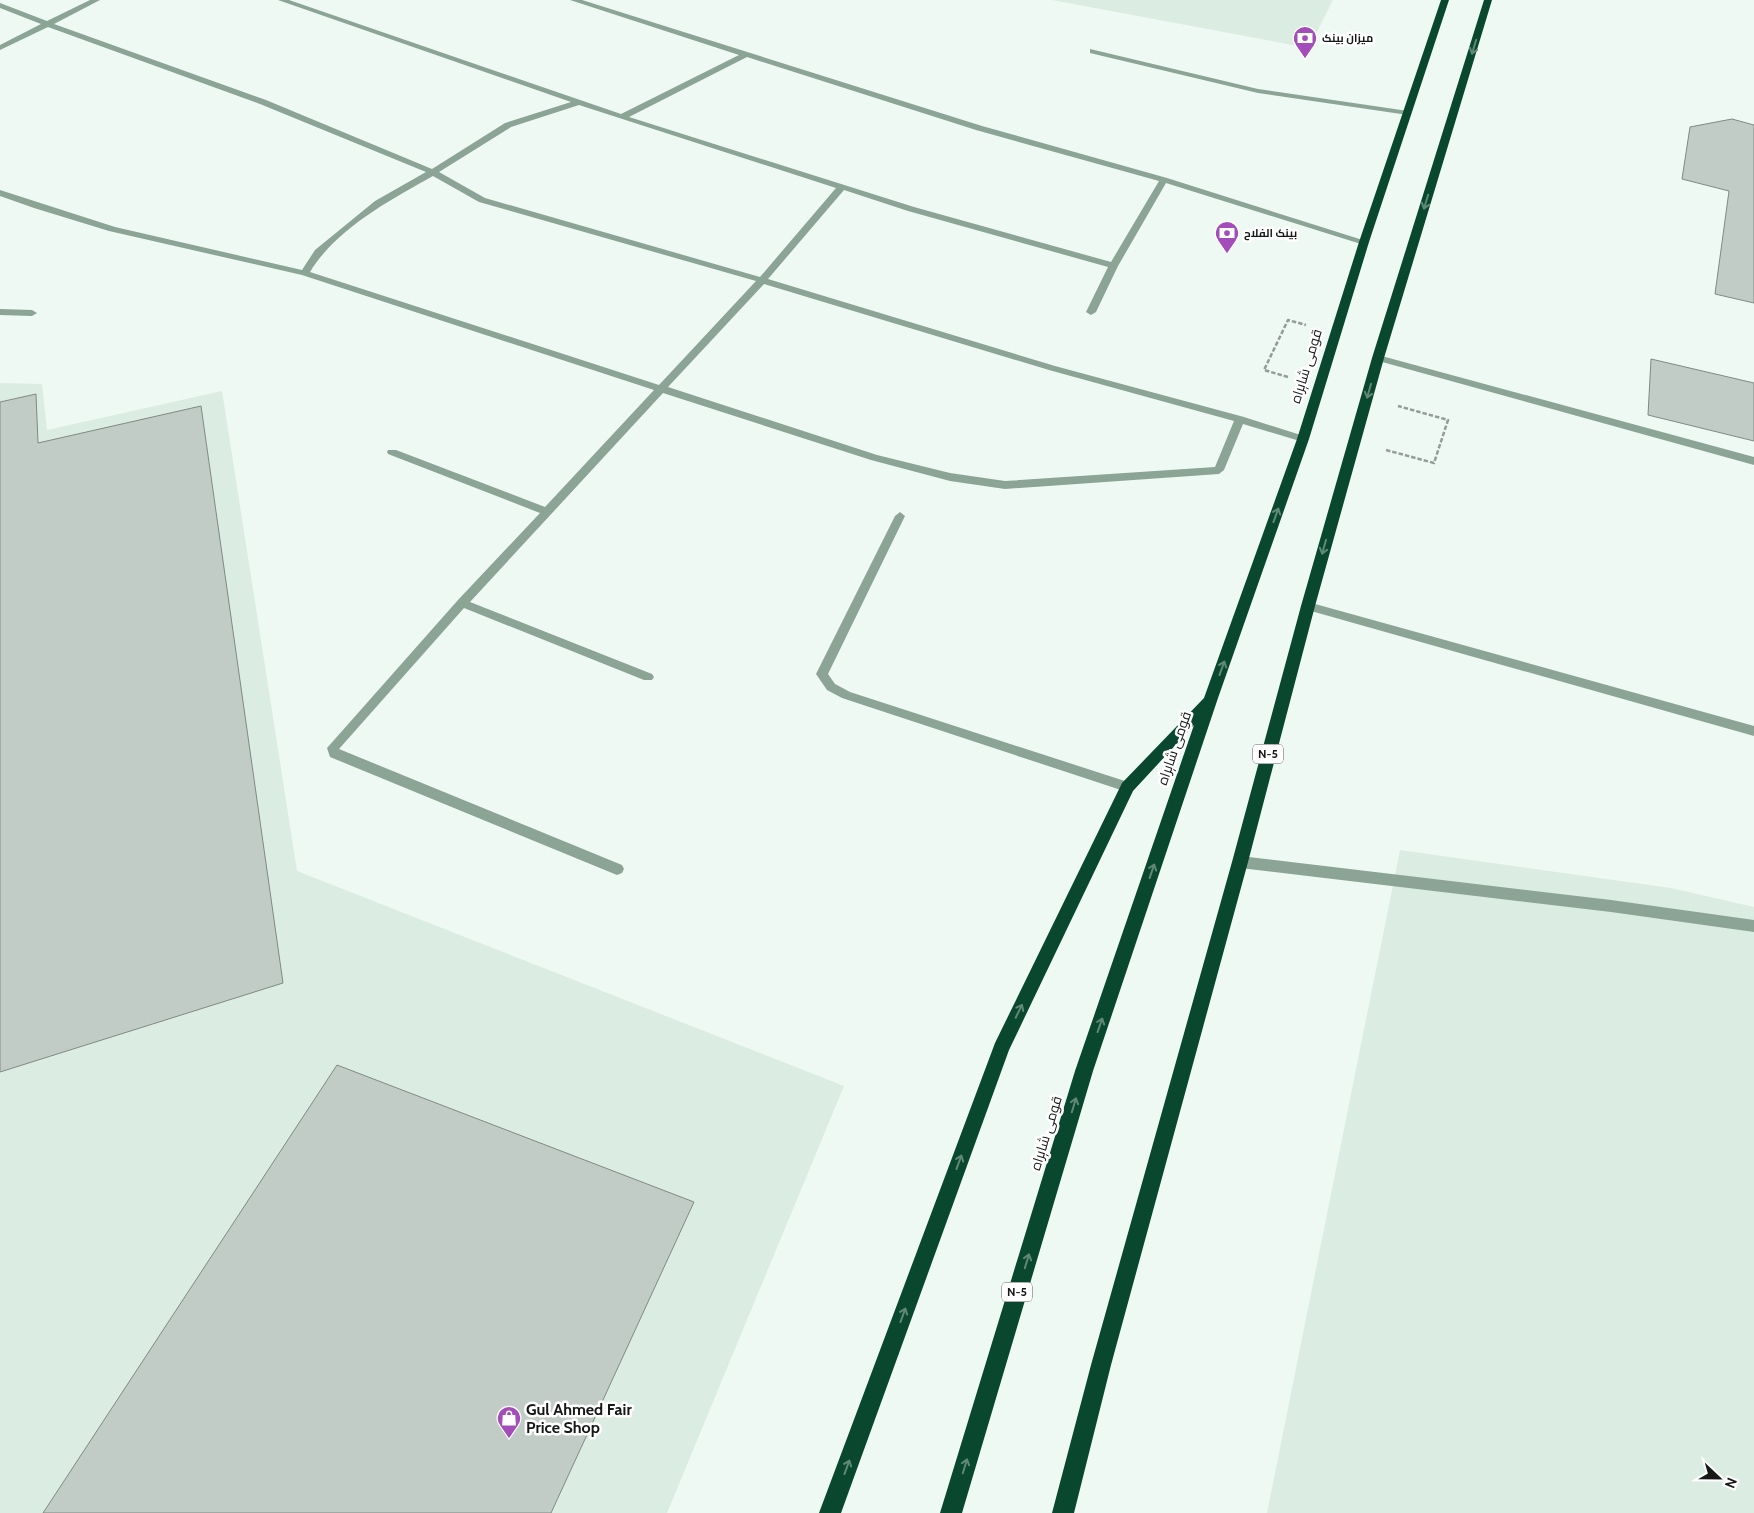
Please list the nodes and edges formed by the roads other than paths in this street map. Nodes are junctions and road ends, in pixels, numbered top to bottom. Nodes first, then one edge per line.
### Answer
1 (96, 0) edge
2 (282, 0) edge
3 (574, 0) edge
4 (1445, 0) edge
5 (1488, 0) edge
6 (0, 5) edge
7 (47, 24) junction
8 (0, 48) edge
9 (1092, 51) dead end
10 (746, 54) junction
11 (580, 102) junction
12 (1408, 112) junction
13 (622, 117) junction
14 (433, 172) junction
15 (1164, 180) junction
16 (842, 187) junction
17 (0, 193) edge
18 (1364, 242) junction
19 (1113, 266) junction
20 (305, 273) junction
21 (762, 280) junction
22 (0, 312) edge
23 (1091, 312) dead end
24 (32, 313) dead end
25 (1378, 358) junction
26 (660, 388) junction
27 (1240, 419) junction
28 (1303, 438) junction
29 (392, 452) dead end
30 (1754, 461) edge
31 (546, 511) junction
32 (900, 516) dead end
33 (462, 603) junction
34 (1308, 606) junction
35 (648, 677) dead end
36 (1211, 698) junction
37 (1754, 731) edge
38 (1126, 787) junction
39 (1240, 862) junction
40 (617, 869) dead end
41 (1754, 926) edge
42 (830, 1513) edge
43 (950, 1513) edge
44 (1063, 1513) edge

1 - 7 street
2 - 11 street
3 - 10 street
4 - 12 highway, قومی شاہراہ / N-5
5 -> 25 highway, N-5
6 - 7 street
7 - 8 street
7 - 14 street
9 - 12 street
10 - 13 street
10 - 15 street
11 - 13 street
11 - 14 street
12 - 18 highway, قومی شاہراہ / N-5
13 - 16 street
14 - 20 street
14 - 21 street
15 - 18 street
15 - 19 street
16 - 19 street
16 - 21 street
17 - 20 street
18 - 28 highway, قومی شاہراہ / N-5
19 - 23 street
20 - 26 street
21 - 26 street
21 - 27 street
22 - 24 street
25 - 30 street
25 -> 34 highway, N-5
26 - 27 street
26 - 31 street
27 - 28 street
36 -> 28 highway, قومی شاہراہ / N-5
29 - 31 street
31 - 33 street
32 - 38 street
33 - 35 street
33 - 40 street
34 - 37 street
34 - 39 highway, N-5
36 - 38 highway
43 -> 36 highway, قومی شاہراہ / N-5
42 -> 38 highway
39 - 41 street
39 - 44 highway, N-5

